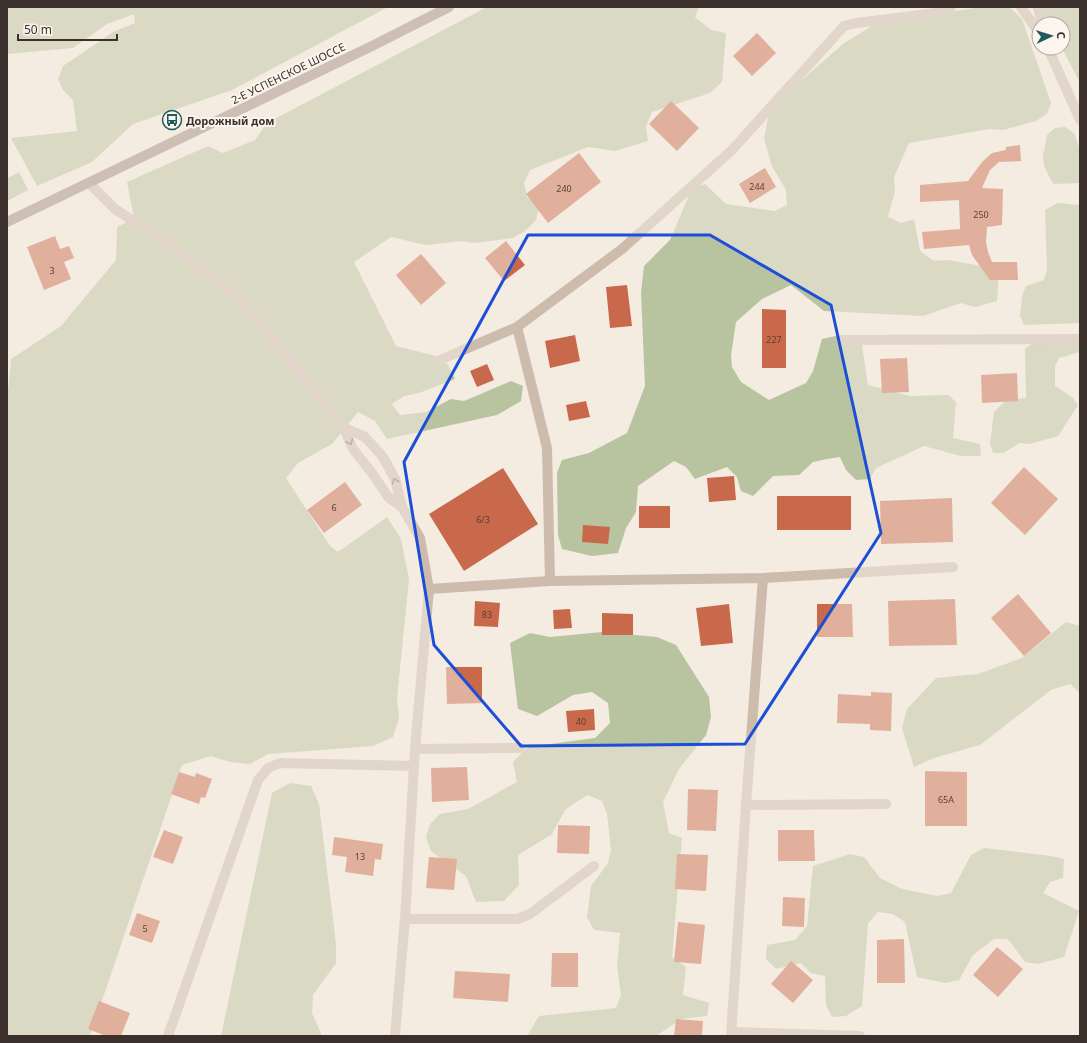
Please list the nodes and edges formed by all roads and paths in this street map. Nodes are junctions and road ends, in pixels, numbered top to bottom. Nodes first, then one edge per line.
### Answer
1 (449, 7) edge
2 (951, 7) edge
3 (1020, 7) edge
4 (1031, 21) edge
5 (1052, 56) edge
6 (1080, 120) edge
7 (89, 183) junction
8 (7, 222) edge
9 (516, 327) junction
10 (1080, 339) edge
11 (842, 340) dead end
12 (440, 360) dead end
13 (343, 428) junction
14 (402, 507) junction
15 (953, 566) dead end
16 (763, 578) junction
17 (550, 581) junction
18 (428, 589) junction
19 (520, 748) dead end
20 (415, 749) junction
21 (414, 766) junction
22 (886, 804) dead end
23 (746, 805) junction
24 (594, 866) dead end
25 (405, 919) junction
26 (732, 1034) edge
27 (168, 1036) edge
28 (395, 1036) edge
29 (860, 1036) edge

1 - 7 main road, 2-Е УСПЕНСКОЕ ШОССЕ
2 - 9 street
3 - 4 street
5 - 6 street
7 - 8 main road, 2-Е УСПЕНСКОЕ ШОССЕ
7 - 13 street
9 - 12 street
9 - 17 street
10 - 11 street
13 -> 14 street
14 -> 13 street
14 - 18 street
15 - 16 street
16 - 17 street
16 - 23 street
17 - 18 street
18 - 20 street
19 - 20 street
20 - 21 street
21 - 25 street
21 - 27 street
22 - 23 street
23 - 26 street
24 - 25 street
25 - 28 street
26 - 29 street

